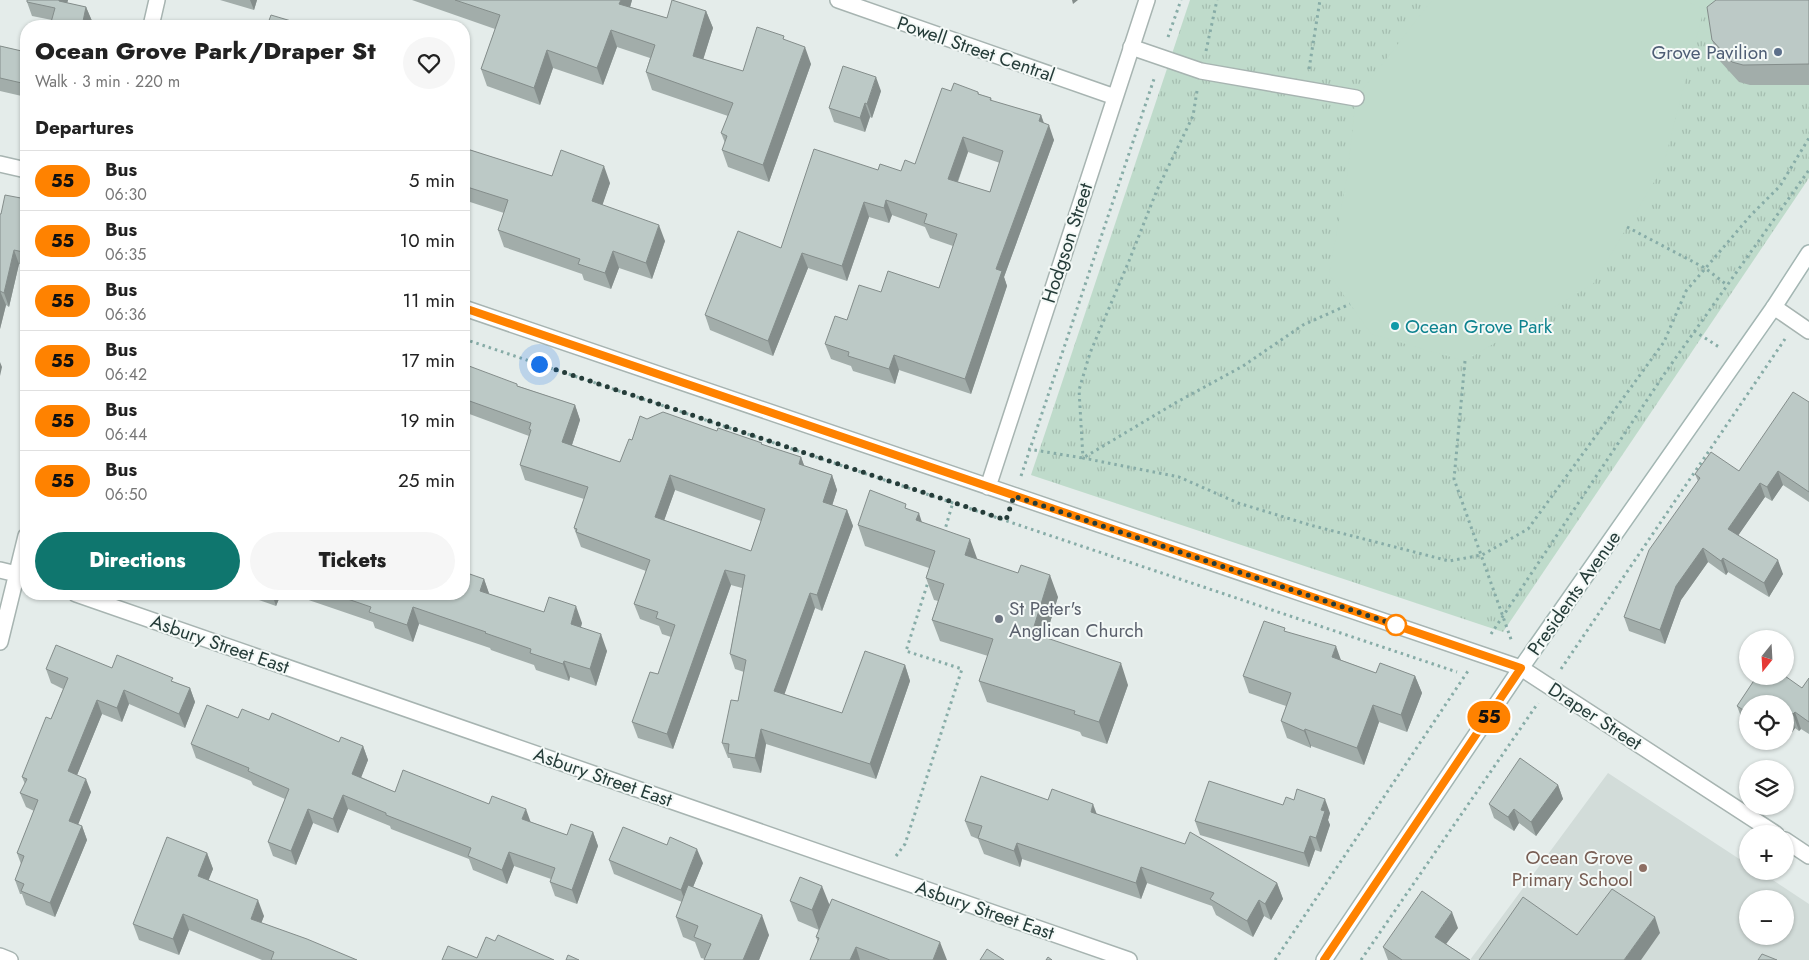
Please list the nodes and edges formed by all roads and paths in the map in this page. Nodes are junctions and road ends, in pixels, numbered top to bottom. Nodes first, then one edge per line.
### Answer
1 (157, 0) edge
2 (838, 0) edge
3 (1147, 0) edge
4 (1181, 0) edge
5 (1217, 0) edge
6 (1320, 0) edge
7 (152, 20) edge
8 (1132, 47) junction
9 (1161, 58) junction
10 (1201, 71) junction
11 (1306, 89) junction
12 (1115, 97) junction
13 (1356, 98) dead end
14 (1809, 138) edge
15 (0, 164) edge
16 (20, 169) edge
17 (1809, 170) edge
18 (1627, 227) dead end
19 (1809, 253) edge
20 (1705, 268) junction
21 (1727, 285) junction
22 (1350, 304) dead end
23 (1774, 307) junction
24 (470, 310) edge
25 (1803, 326) edge
26 (470, 341) edge
27 (1465, 361) dead end
28 (1002, 445) junction
29 (1030, 449) junction
30 (1083, 458) junction
31 (988, 487) junction
32 (1014, 496) junction
33 (953, 502) junction
34 (1006, 520) junction
35 (942, 538) edge
36 (1482, 556) junction
37 (0, 570) edge
38 (931, 573) edge
39 (20, 575) edge
40 (20, 581) edge
41 (93, 600) edge
42 (1502, 615) junction
43 (0, 642) edge
44 (1479, 654) junction
45 (1521, 668) junction
46 (1465, 675) junction
47 (1549, 686) junction
48 (1762, 825) edge
49 (1794, 846) edge
50 (1809, 856) edge
51 (884, 875) junction
52 (0, 956) edge
53 (10, 960) edge
54 (1129, 960) edge
55 (1275, 960) edge
56 (1324, 960) edge
57 (1361, 960) edge

1 - 7 street
2 - 12 street, Powell Street Central
3 - 8 street, Hodgson Street
4 - 9 path
5 - 10 path
6 - 11 path
8 - 9 street
8 - 12 street, Hodgson Street
9 - 10 street
9 - 29 path
10 - 11 street
10 - 30 path
11 - 13 street
12 - 28 street, Hodgson Street
14 - 20 path
15 - 16 street
17 - 21 path
18 - 20 path
19 - 23 street, Presidents Avenue
20 - 21 path
20 - 36 path
21 - 42 path
22 - 30 path
23 - 25 street
23 - 45 street, Presidents Avenue
24 - 31 street, Draper Street
25 - 47 path
26 - 33 path
27 - 36 path
28 - 29 path
28 - 31 street, Hodgson Street
29 - 30 path
29 - 32 path
30 - 36 path
31 - 32 street, Draper Street
32 - 34 path
32 - 44 street, Draper Street
33 - 34 path
33 - 35 path
34 - 46 path
36 - 42 path
37 - 39 street
38 - 51 path
40 - 43 street
41 - 51 street, Asbury Street East
42 - 44 path
42 - 45 path
44 - 45 street, Draper Street
44 - 46 path
45 - 47 street, Draper Street
45 - 56 street, Presidents Avenue
46 - 55 path
47 - 48 street, Draper Street
47 - 57 path
49 - 50 street
51 - 54 street, Asbury Street East
52 - 53 street

